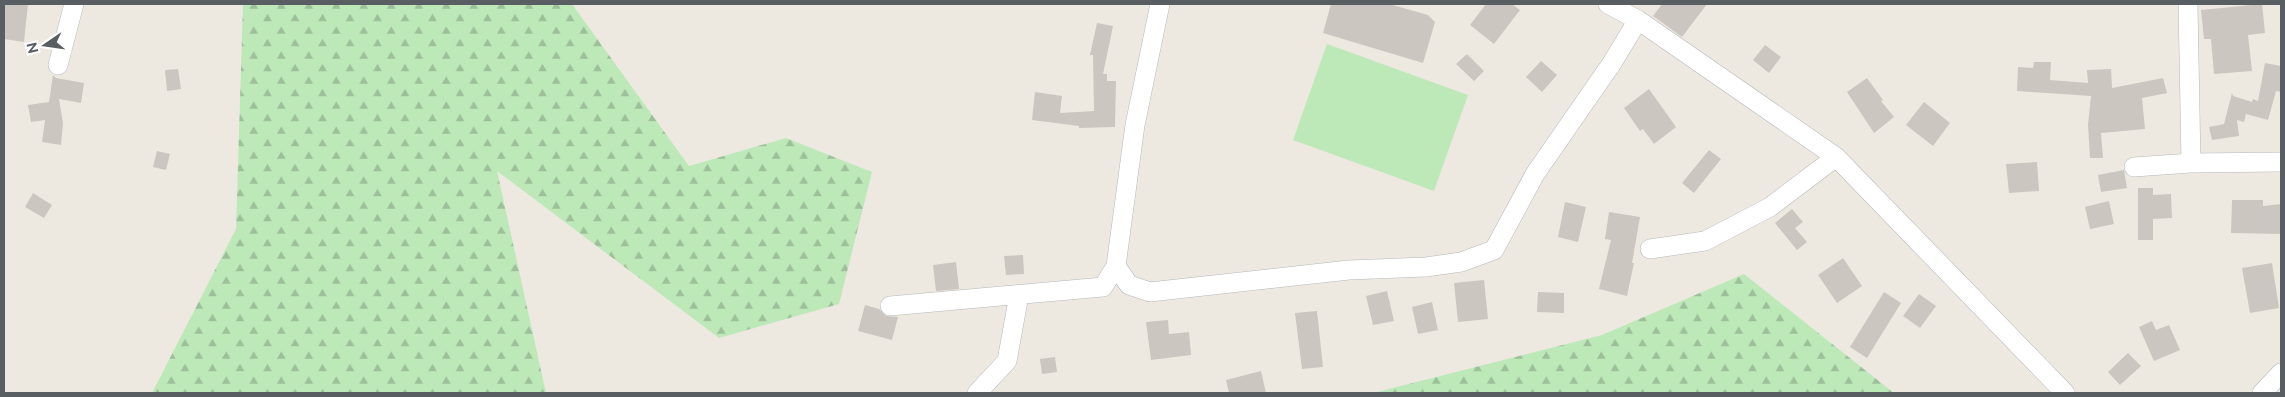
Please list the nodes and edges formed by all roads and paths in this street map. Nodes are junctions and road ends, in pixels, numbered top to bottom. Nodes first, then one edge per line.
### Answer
1 (74, 4) edge
2 (1160, 4) edge
3 (1608, 4) edge
4 (2188, 4) edge
5 (1638, 20) junction
6 (58, 66) dead end
7 (1836, 157) junction
8 (2281, 162) edge
9 (2191, 163) junction
10 (2134, 167) dead end
11 (1650, 249) dead end
12 (1116, 266) junction
13 (1019, 295) junction
14 (890, 306) dead end
15 (2281, 373) edge
16 (977, 393) edge
17 (2065, 393) edge
18 (2262, 393) edge

1 - 6 street
2 - 12 street
3 - 5 street
4 - 9 street
5 - 7 street
5 - 12 street
7 - 11 street
7 - 17 street
8 - 9 street
9 - 10 street
12 - 13 street
13 - 14 street
13 - 16 street
15 - 18 street

